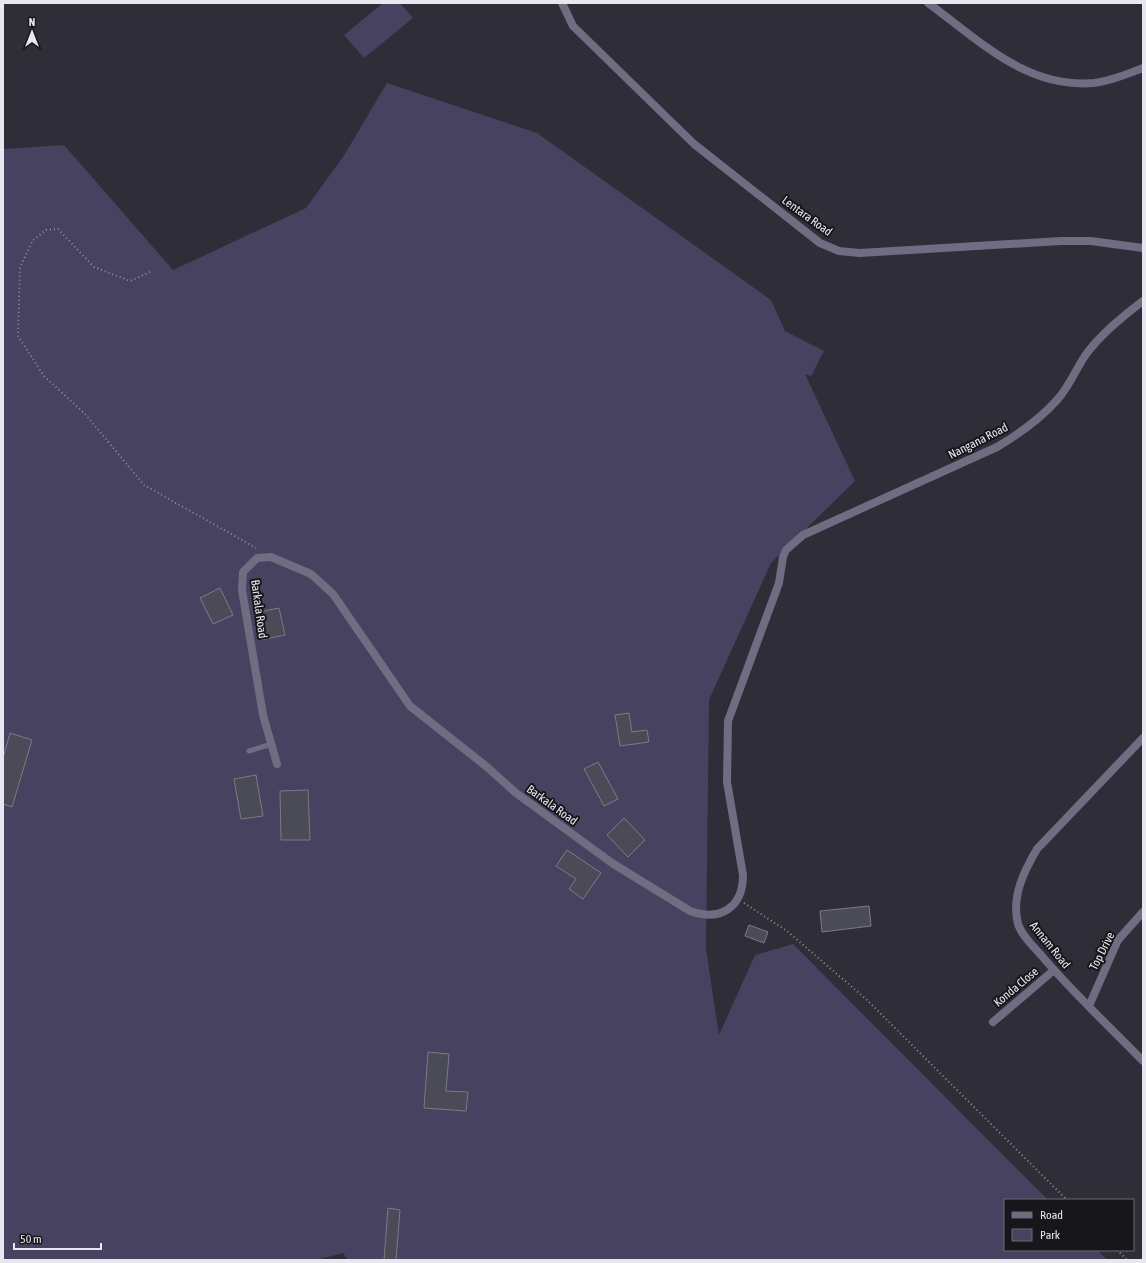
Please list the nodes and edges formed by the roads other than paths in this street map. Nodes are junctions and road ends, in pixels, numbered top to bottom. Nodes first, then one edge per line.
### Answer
1 (562, 3) edge
2 (928, 3) edge
3 (1143, 68) edge
4 (1143, 248) edge
5 (1143, 300) edge
6 (1143, 738) edge
7 (272, 744) junction
8 (249, 751) dead end
9 (278, 764) dead end
10 (738, 899) joint
11 (1143, 912) edge
12 (1054, 970) junction
13 (1089, 1006) junction
14 (993, 1022) dead end
15 (1143, 1061) edge

1 - 4 street, Lentara Road
2 - 3 street
5 - 10 street, Nangana Road
6 - 12 street, Annam Road
7 - 8 lane
7 - 9 street, Barkala Road
7 - 10 street, Barkala Road
11 - 13 street, Top Drive
12 - 13 street, Annam Road
12 - 14 street, Konda Close
13 - 15 street, Annam Road

